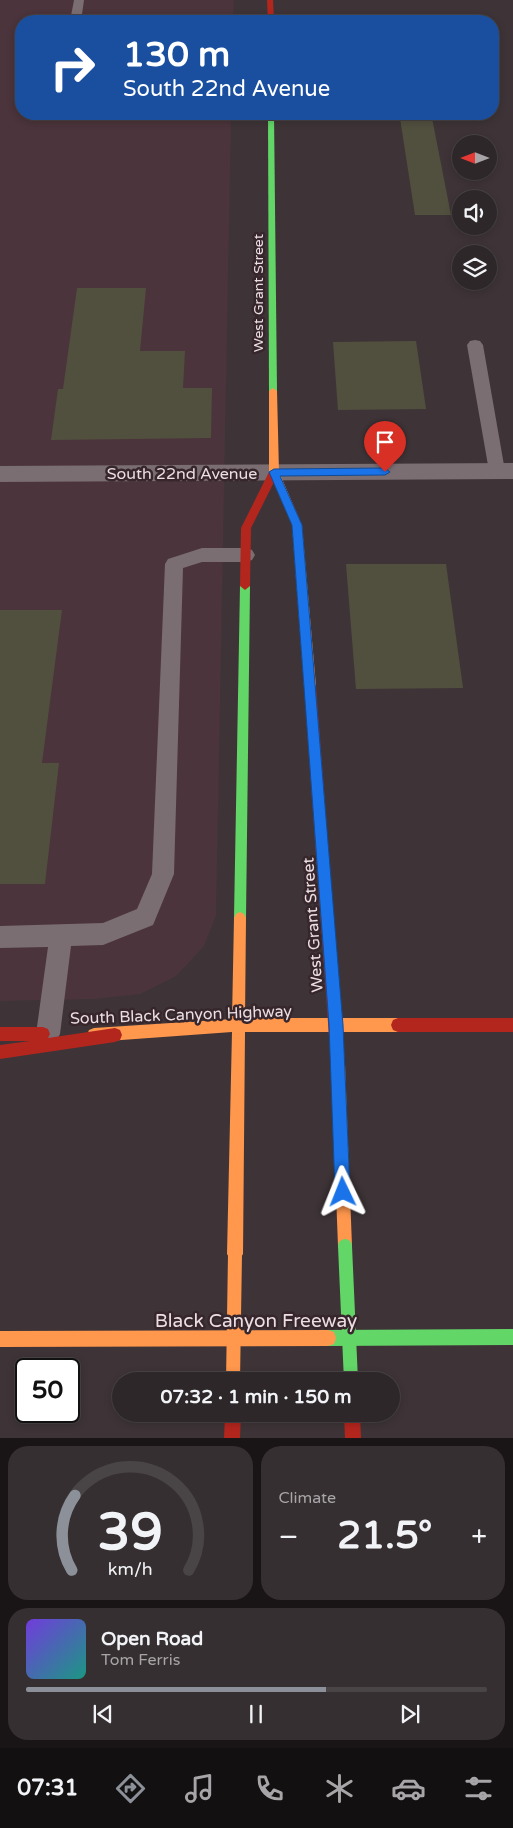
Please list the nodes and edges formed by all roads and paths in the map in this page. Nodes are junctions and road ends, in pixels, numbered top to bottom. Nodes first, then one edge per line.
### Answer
1 (79, 0) edge
2 (270, 0) edge
3 (77, 15) edge
4 (270, 15) edge
5 (271, 120) edge
6 (475, 345) dead end
7 (505, 471) edge
8 (274, 472) junction
9 (0, 474) edge
10 (246, 555) junction
11 (61, 935) junction
12 (0, 937) edge
13 (238, 1025) junction
14 (336, 1025) junction
15 (513, 1025) edge
16 (0, 1034) edge
17 (48, 1034) junction
18 (115, 1035) junction
19 (0, 1052) edge
20 (513, 1337) edge
21 (0, 1339) edge
22 (233, 1372) edge
23 (350, 1372) edge
24 (233, 1422) edge
25 (352, 1422) edge
26 (232, 1438) edge
27 (353, 1438) edge

1 - 3 lane
2 - 4 main road
5 - 8 main road, West Grant Street
6 - 7 lane
7 - 8 street, South 22nd Avenue
8 - 9 street, South 22nd Avenue
8 - 10 main road, West Grant Street
8 - 14 main road, West Grant Street
10 - 11 lane
10 - 13 main road, West Grant Street
11 - 12 lane
11 - 17 lane
13 - 14 main road, South Black Canyon Highway
13 - 18 main road, South Black Canyon Highway
13 - 22 main road, West Grant Street, bridge
14 - 15 main road, South Black Canyon Highway
14 - 23 main road, West Grant Street, bridge
16 - 17 main road, South Black Canyon Highway
17 - 18 main road, South Black Canyon Highway
18 - 19 main road
20 - 21 main road, Black Canyon Freeway
24 - 26 main road
25 - 27 main road

